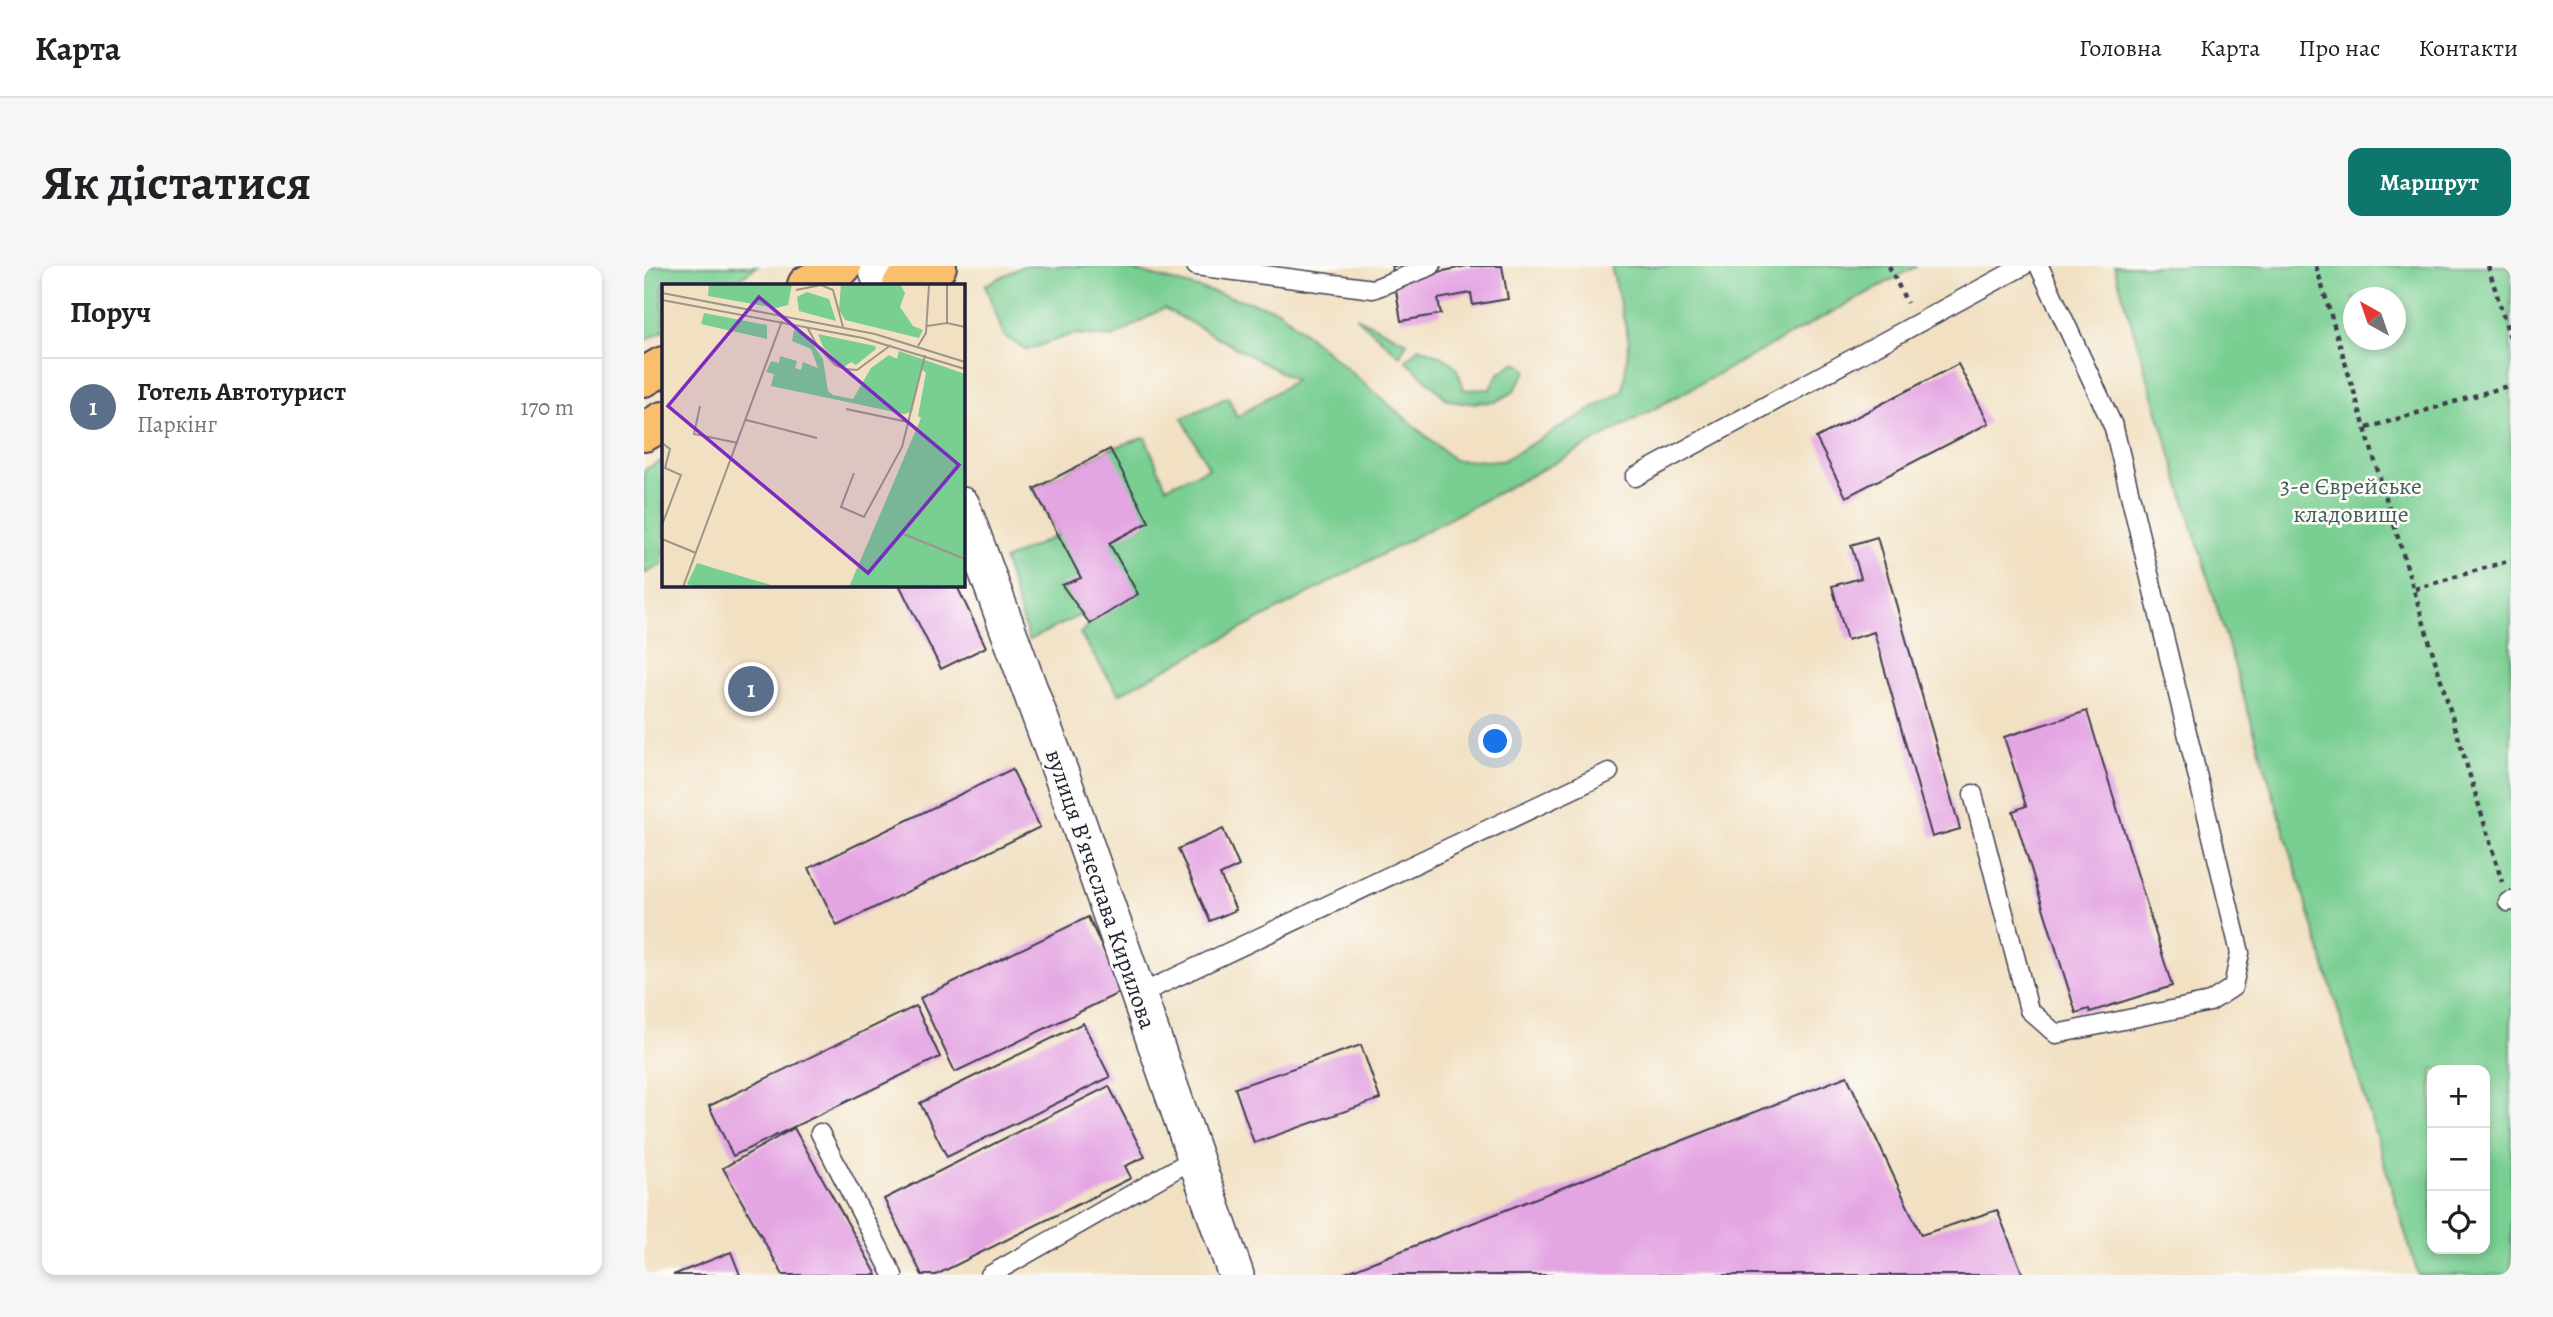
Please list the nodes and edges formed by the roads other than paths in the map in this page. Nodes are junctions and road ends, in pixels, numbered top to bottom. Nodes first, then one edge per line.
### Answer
1 (842, 266) edge
2 (875, 266) edge
3 (937, 266) edge
4 (1195, 266) edge
5 (1431, 266) edge
6 (2023, 266) edge
7 (2039, 266) edge
8 (809, 284) edge
9 (882, 284) edge
10 (904, 284) edge
11 (662, 367) edge
12 (644, 377) edge
13 (662, 422) edge
14 (644, 432) edge
15 (1635, 477) dead end
16 (964, 510) edge
17 (1609, 772) dead end
18 (1973, 794) dead end
19 (1139, 995) junction
20 (820, 1133) dead end
21 (1195, 1158) junction
22 (893, 1275) edge
23 (990, 1275) edge
24 (1236, 1275) edge

1 - 8 main road
2 - 9 street
3 - 10 main road
4 - 5 lane
6 - 15 lane
7 - 18 lane
11 - 12 main road
13 - 14 main road
16 - 19 street, вулиця Вʼячеслава Кирилова
17 - 19 lane
19 - 21 street, вулиця Вʼячеслава Кирилова
20 - 22 lane
21 - 23 lane
21 - 24 street, вулиця Вʼячеслава Кирилова

